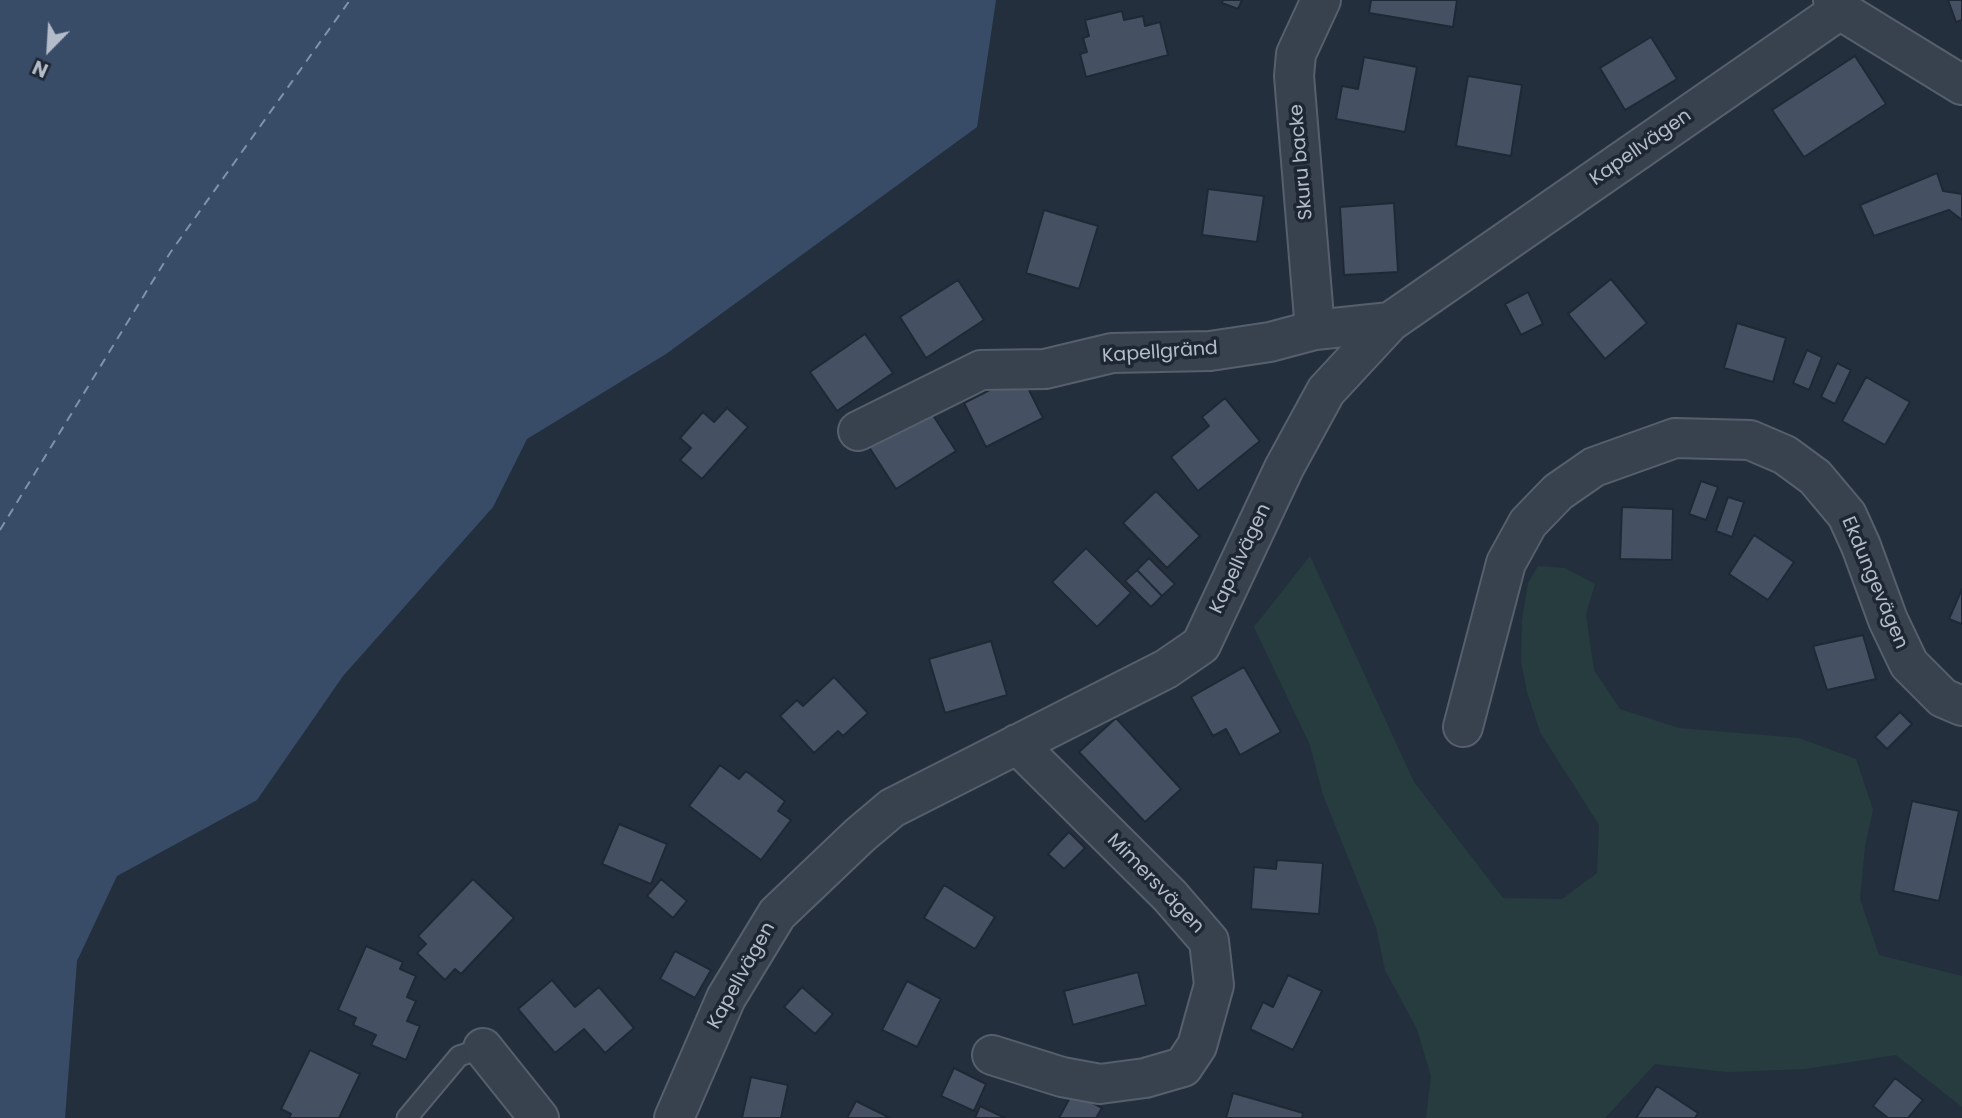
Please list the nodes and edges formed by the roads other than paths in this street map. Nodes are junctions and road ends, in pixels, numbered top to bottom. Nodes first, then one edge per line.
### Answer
1 (1321, 0) edge
2 (1837, 5) edge
3 (1962, 85) edge
4 (1390, 322) junction
5 (1315, 330) junction
6 (858, 430) dead end
7 (1962, 706) edge
8 (1463, 727) dead end
9 (1017, 744) junction
10 (483, 1048) joint
11 (992, 1055) dead end
12 (407, 1118) edge
13 (538, 1118) edge
14 (674, 1118) edge

1 - 5 street, Skuru backe
2 - 3 street
2 - 4 street, Kapellvägen
4 - 5 street, Kapellgränd
4 - 9 street, Kapellvägen
5 - 6 street, Kapellgränd
7 - 8 street, Ekdungevägen
9 - 11 street, Mimersvägen
9 - 14 street, Kapellvägen
10 - 12 lane
10 - 13 street

